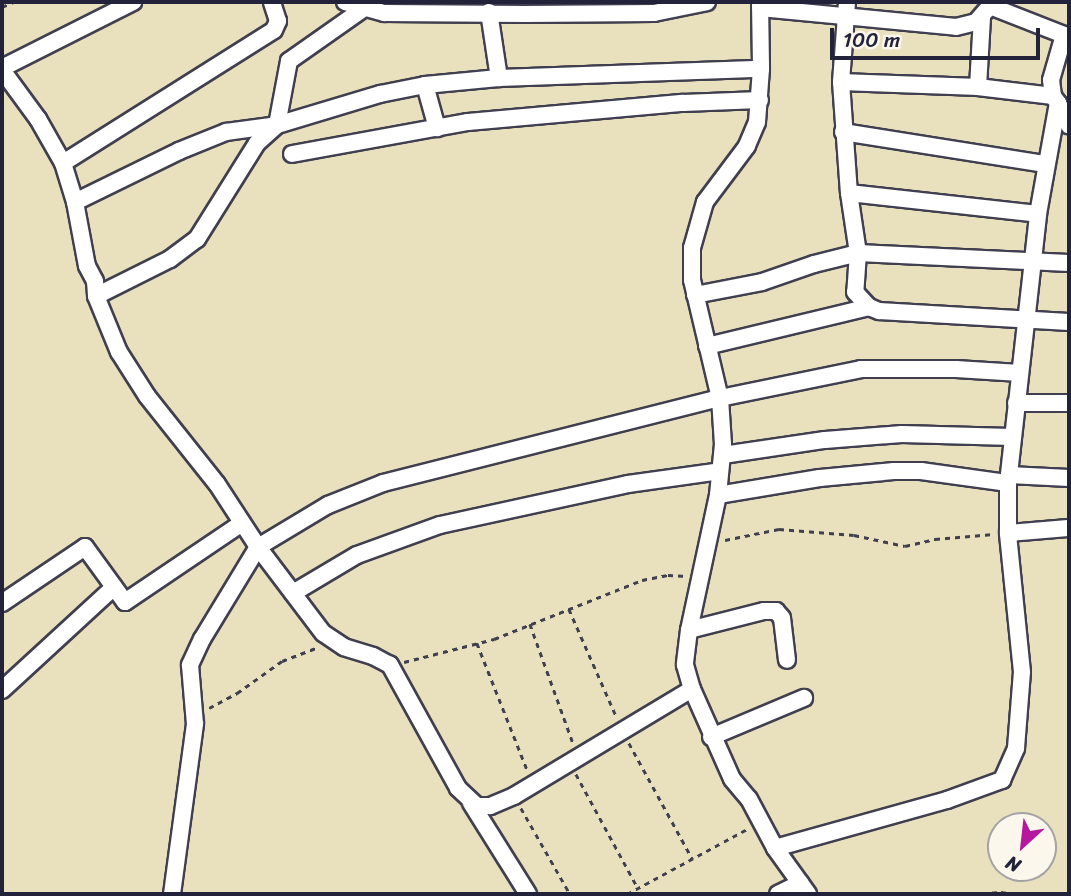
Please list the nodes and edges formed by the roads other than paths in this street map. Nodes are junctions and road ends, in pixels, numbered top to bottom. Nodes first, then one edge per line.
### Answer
1 (132, 2) edge
2 (272, 2) edge
3 (345, 2) edge
4 (707, 2) edge
5 (688, 4) edge
6 (760, 5) edge
7 (616, 7) edge
8 (845, 8) edge
9 (363, 9) junction
10 (987, 9) edge
11 (489, 12) junction
12 (1067, 36) edge
13 (2, 69) edge
14 (761, 69) junction
15 (499, 78) junction
16 (841, 82) junction
17 (425, 85) junction
18 (978, 87) junction
19 (760, 100) junction
20 (1055, 100) junction
21 (277, 125) junction
22 (1069, 126) edge
23 (437, 128) junction
24 (843, 132) junction
25 (292, 154) dead end
26 (63, 163) junction
27 (1045, 164) junction
28 (849, 193) junction
29 (75, 202) junction
30 (1038, 214) junction
31 (858, 253) junction
32 (1034, 260) junction
33 (1069, 263) edge
34 (695, 295) junction
35 (96, 296) junction
36 (869, 307) junction
37 (1025, 321) junction
38 (1069, 322) edge
39 (707, 346) junction
40 (1020, 373) junction
41 (720, 398) junction
42 (1016, 403) junction
43 (1069, 403) edge
44 (1012, 437) junction
45 (722, 463) junction
46 (1069, 478) edge
47 (1009, 479) junction
48 (718, 495) junction
49 (242, 523) junction
50 (1069, 528) edge
51 (1008, 533) junction
52 (258, 548) junction
53 (114, 587) junction
54 (293, 593) junction
55 (2, 603) edge
56 (688, 630) junction
57 (787, 660) dead end
58 (692, 689) junction
59 (2, 691) edge
60 (804, 698) dead end
61 (711, 737) junction
62 (471, 803) junction
63 (775, 848) junction
64 (804, 889) edge
65 (172, 894) edge
66 (528, 894) edge
67 (778, 894) edge

1 - 13 street
2 - 26 street
3 - 9 street
4 - 5 street
5 - 7 street
6 - 8 street
6 - 14 street
7 - 11 street
8 - 10 street
8 - 16 street
9 - 11 street
9 - 21 street
10 - 12 street
10 - 18 street
11 - 15 street
12 - 20 street
13 - 26 street
14 - 15 street
14 - 19 street
15 - 17 street
16 - 18 street
16 - 24 street
17 - 21 street
17 - 23 street
18 - 20 street
19 - 23 street
19 - 34 street
20 - 22 street
20 - 27 street
21 - 29 street
21 - 35 street
23 - 25 street
24 - 27 street
24 - 28 street
26 - 29 street
27 - 30 street
28 - 30 street
28 - 31 street
29 - 35 street
30 - 32 street
31 - 32 street
31 - 34 street
31 - 36 street
32 - 33 street
32 - 37 street
34 - 39 street
35 - 49 street
36 - 37 street
36 - 39 street
37 - 38 street
37 - 40 street
39 - 41 street
40 - 41 street
40 - 42 street
41 - 45 street
41 - 52 street
42 - 43 street
42 - 44 street
44 - 45 street
44 - 47 street
45 - 48 street
45 - 54 street
46 - 47 street
47 - 48 street
47 - 51 street
48 - 56 street
49 - 52 street
49 - 53 street
50 - 51 street
51 - 63 street
52 - 54 street
52 - 65 street
53 - 55 street
53 - 59 street
54 - 62 street
56 - 57 street
56 - 58 street
58 - 61 street
58 - 62 street
60 - 61 street
61 - 63 street
62 - 66 street
63 - 64 street
64 - 67 street

